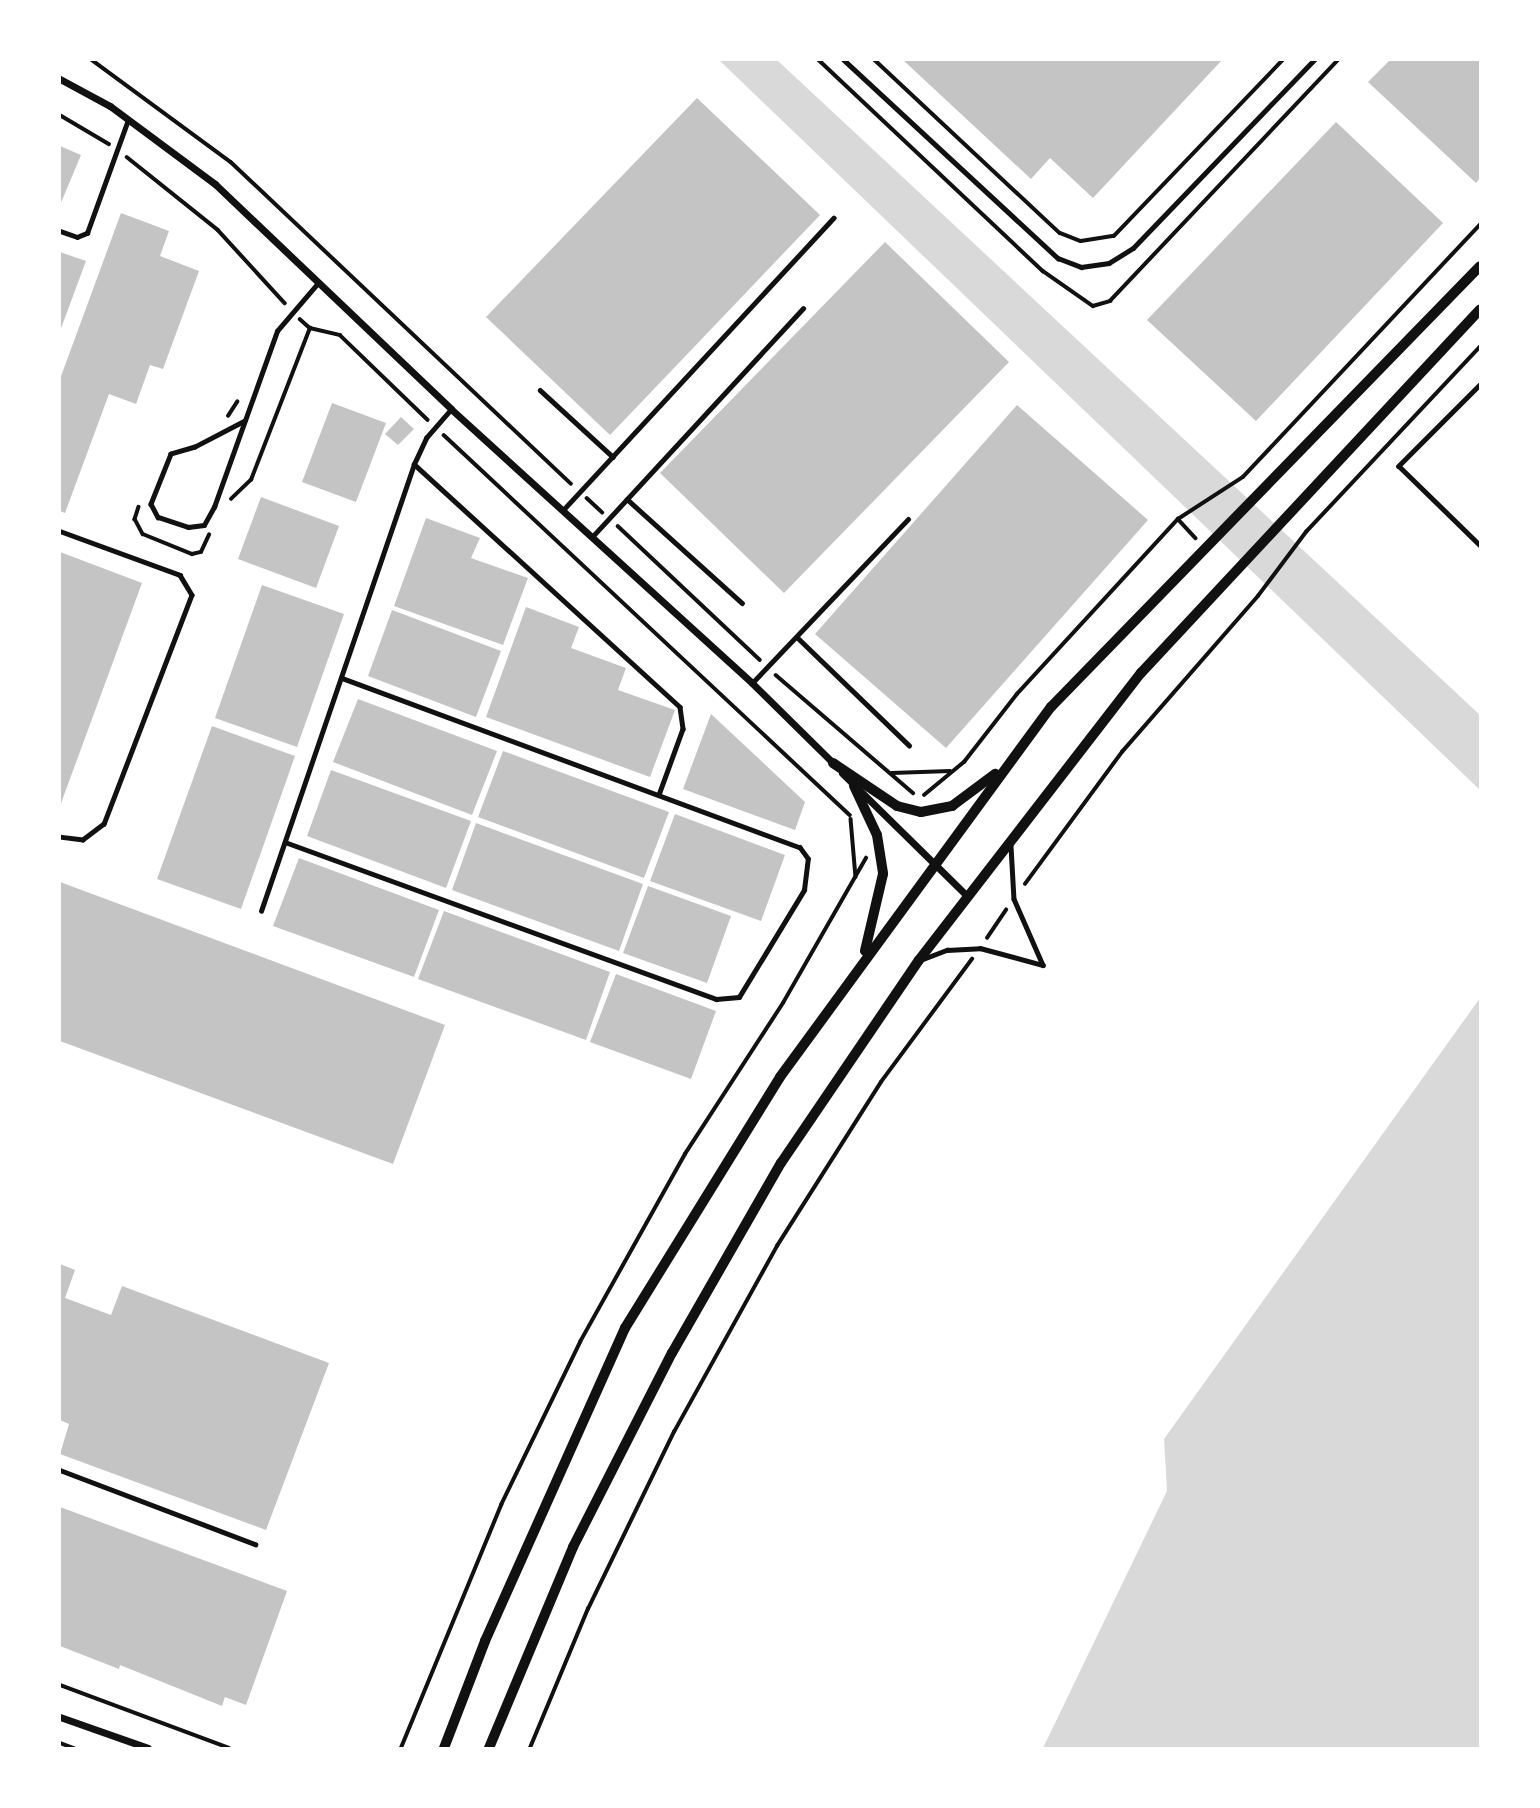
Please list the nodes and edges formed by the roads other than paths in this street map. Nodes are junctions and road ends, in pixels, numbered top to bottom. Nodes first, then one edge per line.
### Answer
1 (844, 60) edge
2 (1314, 60) edge
3 (60, 79) edge
4 (128, 120) junction
5 (833, 218) dead end
6 (60, 232) edge
7 (1480, 267) edge
8 (318, 283) junction
9 (803, 308) dead end
10 (1480, 310) edge
11 (1480, 385) edge
12 (540, 390) dead end
13 (451, 409) junction
14 (245, 421) junction
15 (613, 457) junction
16 (414, 464) junction
17 (627, 499) junction
18 (563, 511) junction
19 (908, 519) dead end
20 (60, 531) edge
21 (592, 537) junction
22 (1480, 545) edge
23 (741, 603) dead end
24 (797, 637) junction
25 (341, 678) junction
26 (752, 683) junction
27 (909, 745) dead end
28 (833, 763) junction
29 (1004, 769) junction
30 (854, 786) junction
31 (659, 795) junction
32 (1012, 834) junction
33 (60, 837) edge
34 (285, 842) junction
35 (931, 866) junction
36 (966, 895) junction
37 (261, 911) dead end
38 (919, 960) junction
39 (862, 961) junction
40 (60, 1470) edge
41 (255, 1544) dead end
42 (60, 1717) edge
43 (148, 1748) edge
44 (444, 1748) edge
45 (489, 1748) edge

1 - 2 lane
3 - 4 street
4 - 6 lane
4 - 8 street
5 - 15 lane
7 - 29 street
8 - 13 street
8 - 14 lane
9 - 17 lane
10 - 32 street
11 - 22 lane
12 - 15 lane
13 - 16 lane
13 - 18 street
14 - 14 lane
15 - 18 lane
16 - 25 lane
16 - 31 lane
17 - 21 lane
17 - 23 lane
18 - 21 street
19 - 24 lane
20 - 33 lane
21 - 26 street
24 - 26 lane
24 - 27 lane
25 - 31 lane
25 - 34 lane
26 - 28 street
28 - 29 street
28 - 30 street
29 - 35 street
30 - 35 street
30 - 39 street
31 - 34 lane
32 - 36 street
32 - 38 lane
34 - 37 lane
35 - 36 street
35 - 39 street
36 - 38 street
38 - 45 street
39 - 44 street
40 - 41 lane
42 - 43 street

